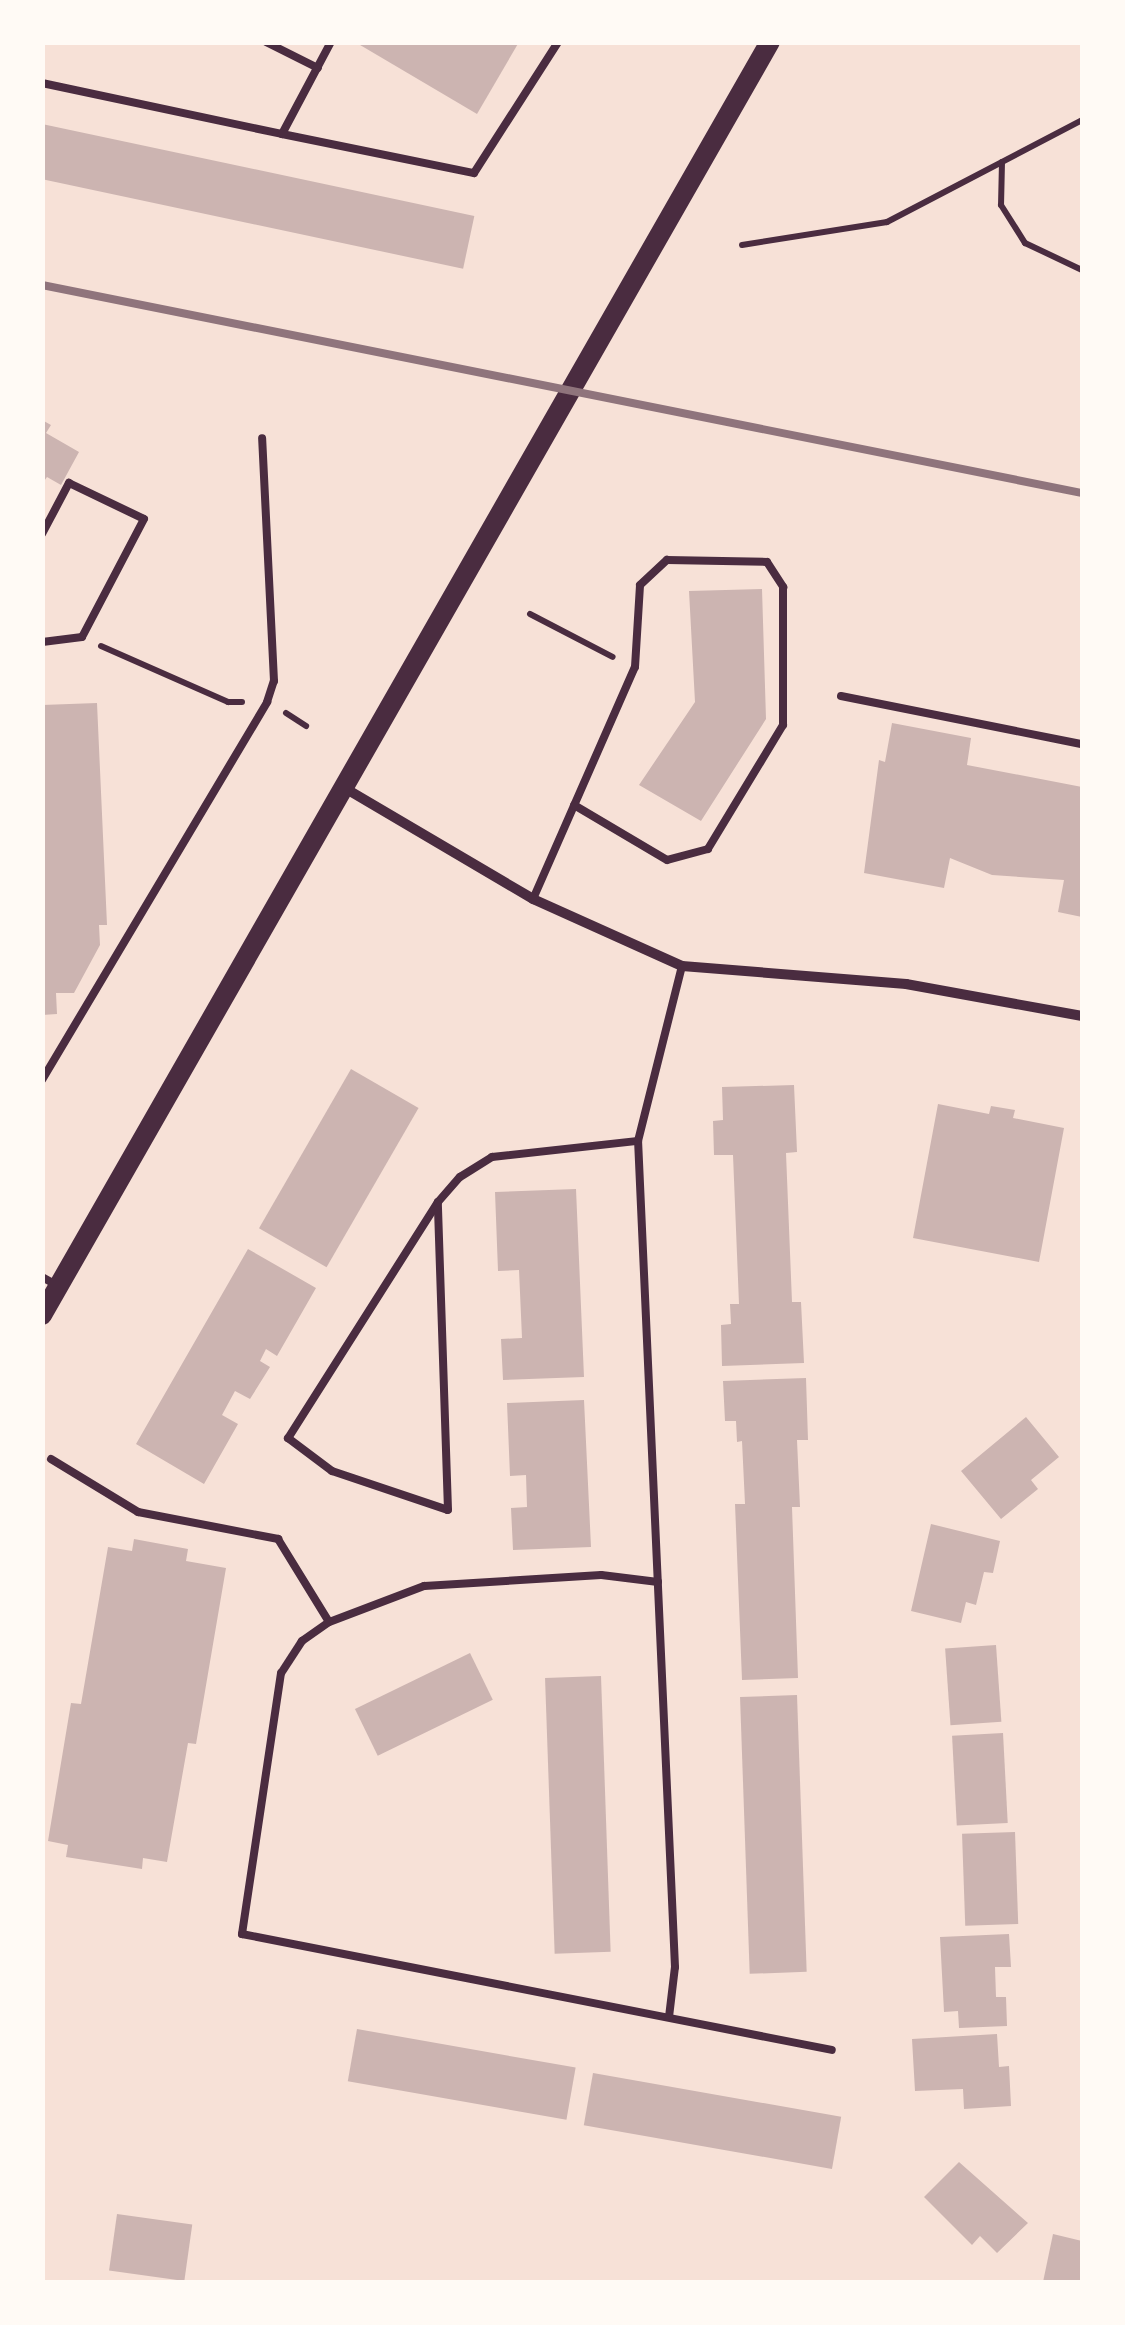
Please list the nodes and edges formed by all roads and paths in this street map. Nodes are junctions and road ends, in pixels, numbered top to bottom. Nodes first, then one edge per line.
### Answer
1 (266, 42) edge
2 (331, 42) edge
3 (558, 42) edge
4 (770, 42) edge
5 (318, 68) junction
6 (42, 84) edge
7 (1082, 120) edge
8 (282, 134) junction
9 (1002, 162) junction
10 (742, 245) dead end
11 (1082, 270) edge
12 (262, 438) dead end
13 (42, 534) edge
14 (530, 614) dead end
15 (82, 637) junction
16 (42, 642) edge
17 (635, 667) junction
18 (840, 696) dead end
19 (267, 702) junction
20 (1082, 744) edge
21 (344, 786) junction
22 (574, 805) junction
23 (533, 898) junction
24 (682, 966) junction
25 (1082, 1016) edge
26 (42, 1080) edge
27 (638, 1141) junction
28 (438, 1202) junction
29 (50, 1282) edge
30 (42, 1315) edge
31 (50, 1458) dead end
32 (658, 1582) junction
33 (329, 1622) junction
34 (668, 2017) junction
35 (832, 2050) dead end

1 - 5 lane
2 - 5 lane
3 - 8 lane
4 - 21 main road
5 - 8 lane
6 - 8 lane
7 - 9 path
9 - 10 path
9 - 11 path
12 - 19 lane
13 - 15 lane
14 - 17 path
15 - 16 lane
15 - 19 path
17 - 22 lane
17 - 22 lane
18 - 20 lane
19 - 26 lane
21 - 23 street
21 - 29 main road
22 - 23 lane
23 - 24 street
24 - 25 street
24 - 27 lane
27 - 28 lane
27 - 32 lane
28 - 28 lane
29 - 30 main road
31 - 33 lane
32 - 33 lane
32 - 34 lane
33 - 34 lane
34 - 35 lane

